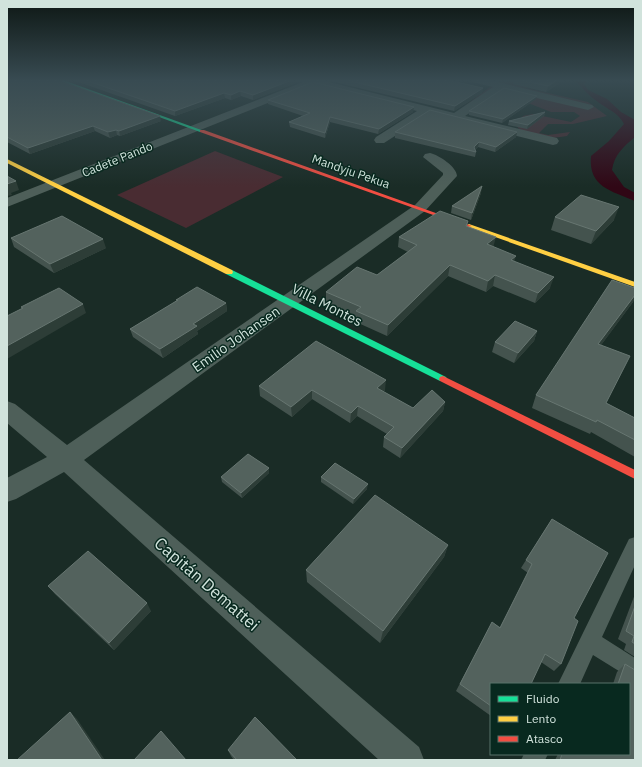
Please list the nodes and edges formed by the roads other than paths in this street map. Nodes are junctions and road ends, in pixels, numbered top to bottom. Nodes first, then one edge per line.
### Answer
1 (161, 116) edge
2 (225, 116) edge
3 (417, 116) edge
4 (457, 116) edge
5 (195, 128) junction
6 (380, 140) dead end
7 (553, 141) dead end
8 (430, 157) dead end
9 (7, 161) edge
10 (54, 184) junction
11 (7, 203) edge
12 (420, 208) junction
13 (635, 285) edge
14 (289, 302) junction
15 (7, 410) edge
16 (66, 460) junction
17 (635, 474) edge
18 (7, 491) edge
19 (635, 545) edge
20 (589, 641) junction
21 (635, 670) edge
22 (569, 683) edge
23 (406, 760) edge

1 - 5 street, Mandyju Pekua
2 - 5 street, Cadete Pando
3 - 6 street
4 - 7 street
5 - 10 street, Cadete Pando
5 - 12 street, Mandyju Pekua
8 - 12 street, Emilio Johansen
9 - 10 street, Villa Montes
10 - 11 street, Cadete Pando
10 - 14 street, Villa Montes
12 - 13 street, Mandyju Pekua
12 - 14 street, Emilio Johansen
14 - 16 street, Emilio Johansen
14 - 17 street, Villa Montes
15 - 16 street, Capitán Demattei
16 - 18 street, Emilio Johansen
16 - 23 street, Capitán Demattei
19 - 20 lane
20 - 21 lane
20 - 22 lane

